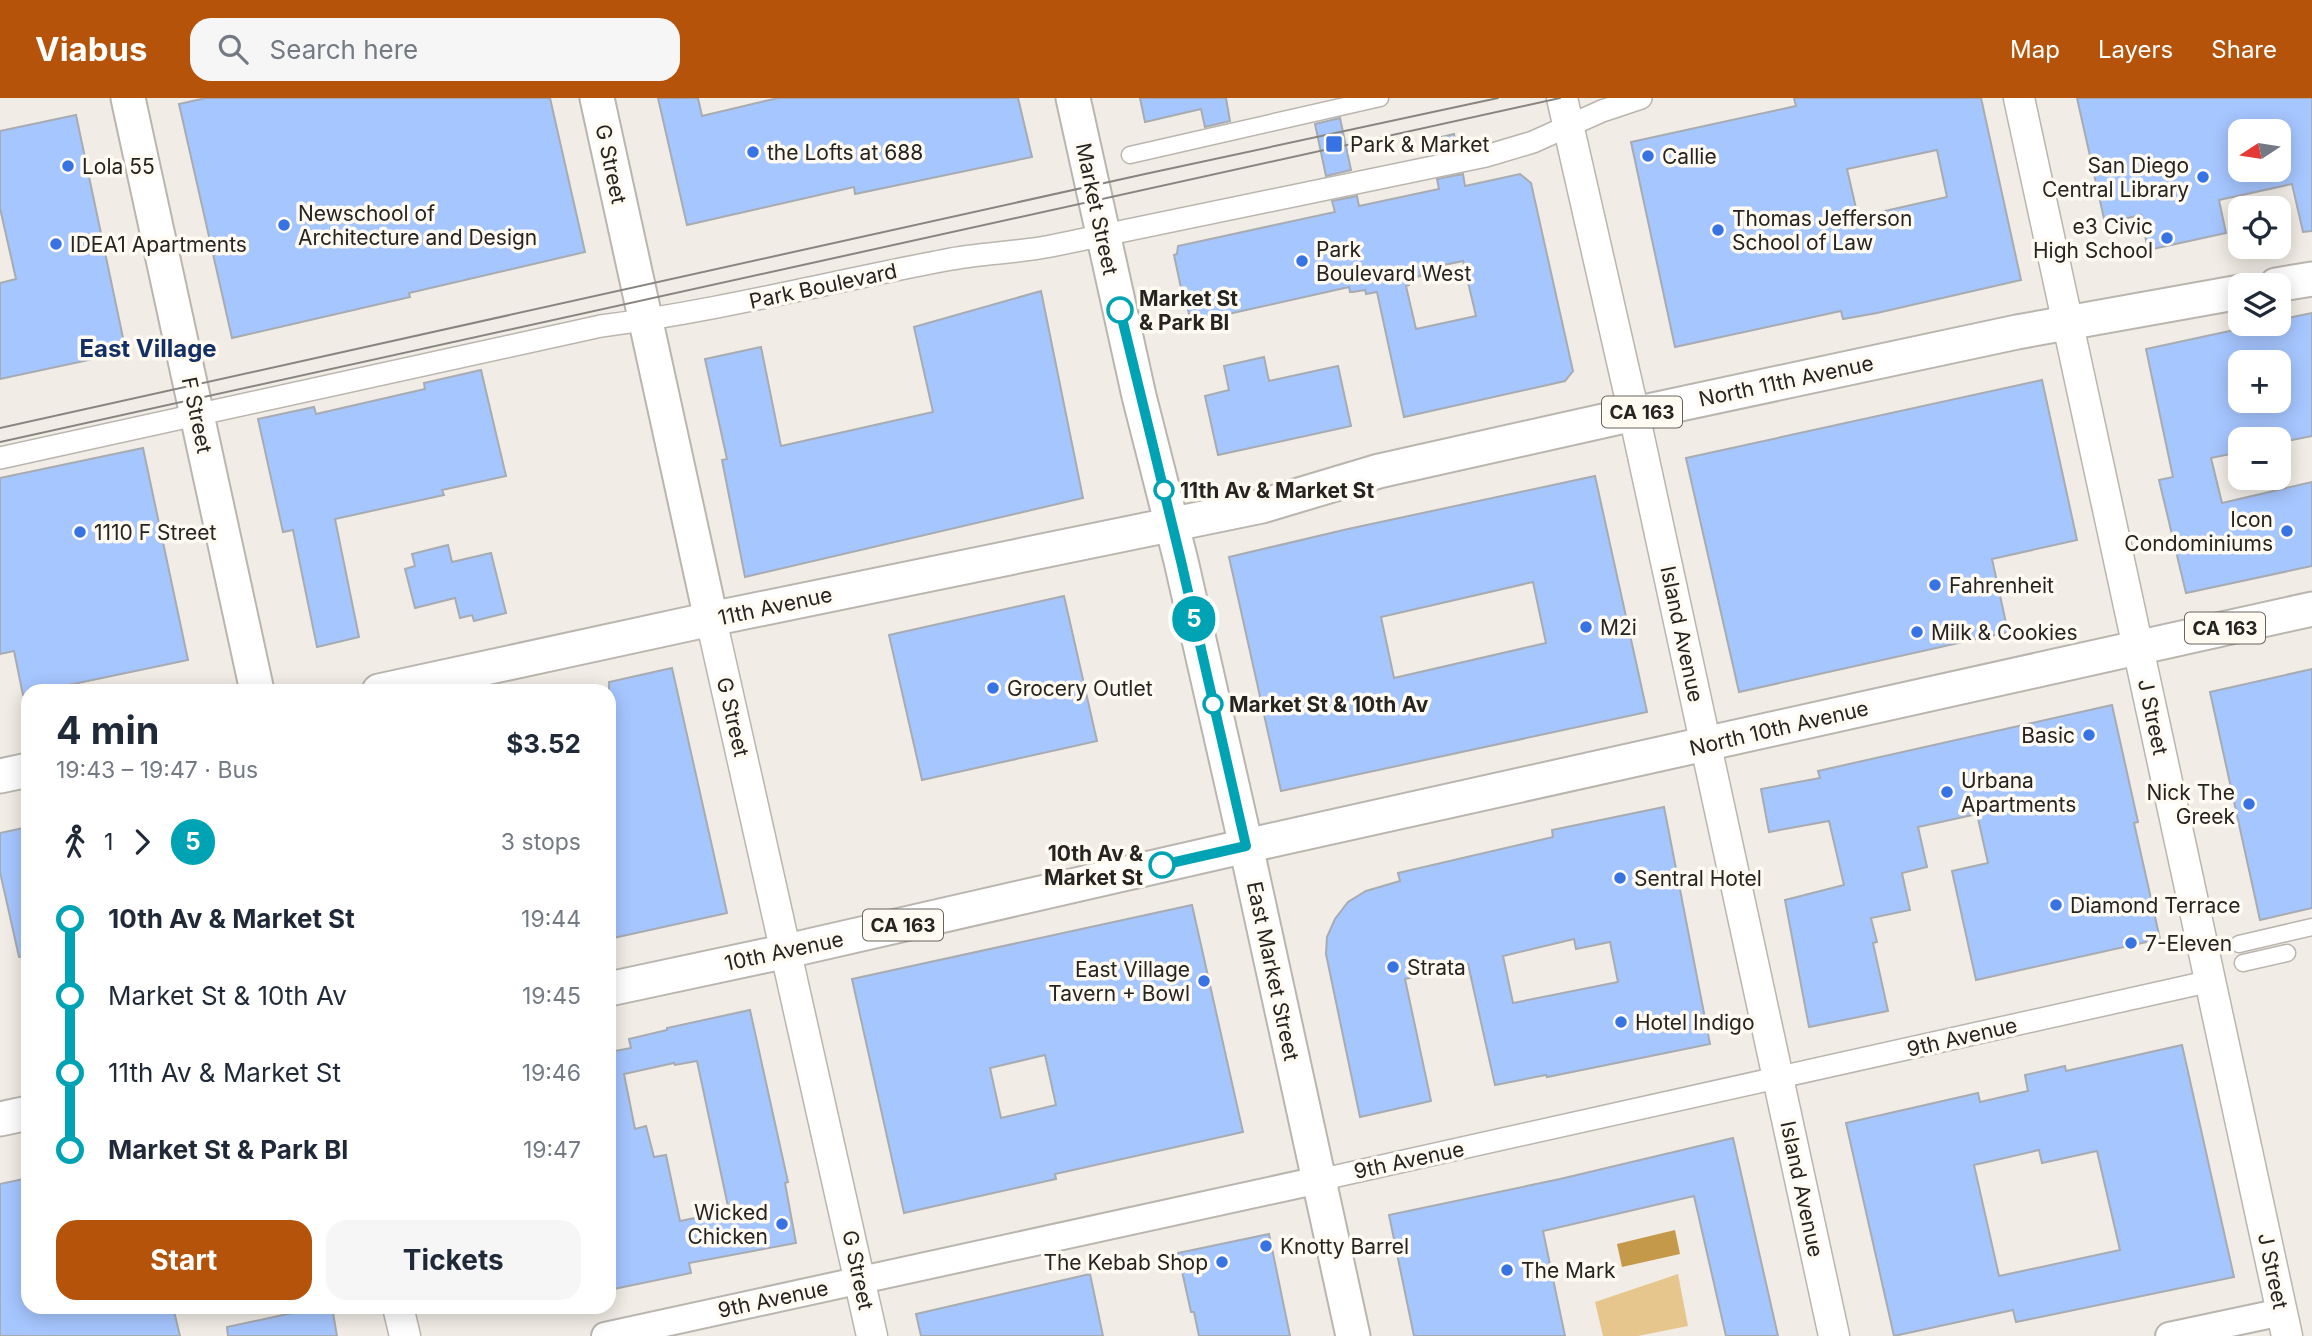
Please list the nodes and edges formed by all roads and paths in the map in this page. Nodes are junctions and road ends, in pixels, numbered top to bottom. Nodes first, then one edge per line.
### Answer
1 (128, 98) edge
2 (597, 98) edge
3 (1073, 98) edge
4 (1381, 98) edge
5 (1640, 98) edge
6 (2019, 98) edge
7 (1566, 112) edge
8 (1130, 155) dead end
9 (1103, 236) junction
10 (2312, 279) edge
11 (2291, 282) edge
12 (2228, 294) edge
13 (645, 320) junction
14 (2067, 322) junction
15 (1634, 414) junction
16 (197, 415) junction
17 (0, 458) edge
18 (1172, 524) junction
19 (2312, 609) edge
20 (711, 619) junction
21 (2138, 648) junction
22 (255, 684) edge
23 (411, 684) edge
24 (1706, 745) junction
25 (21, 772) edge
26 (0, 776) edge
27 (1246, 846) junction
28 (2312, 927) edge
29 (2239, 944) dead end
30 (787, 951) junction
31 (2287, 953) dead end
32 (2243, 963) dead end
33 (2211, 982) junction
34 (616, 988) edge
35 (1778, 1079) junction
36 (21, 1114) edge
37 (0, 1119) edge
38 (1319, 1180) junction
39 (860, 1280) junction
40 (400, 1314) edge
41 (2285, 1324) edge
42 (405, 1336) edge
43 (605, 1336) edge
44 (872, 1336) edge
45 (1353, 1336) edge
46 (1835, 1336) edge
47 (2169, 1336) edge

1 - 16 main road, F Street
2 - 13 main road, G Street
3 - 9 main road, Market Street
4 - 8 street
5 - 7 street, Park Boulevard
6 - 14 main road, J Street
7 - 9 street, Park Boulevard
7 - 15 main road, Island Avenue
9 - 13 street, Park Boulevard
9 - 18 main road, Market Street
10 - 11 main road
12 - 14 main road, North 11th Avenue / CA 163
13 - 16 street, Park Boulevard
13 - 20 main road, G Street
14 - 15 main road, North 11th Avenue / CA 163
14 - 21 main road, J Street
15 - 18 main road, North 11th Avenue / CA 163
15 - 24 main road, Island Avenue
16 - 17 street, Park Boulevard
16 - 22 main road, F Street
18 - 20 main road, 11th Avenue
18 - 27 main road, East Market Street
19 - 21 main road, North 10th Avenue / CA 163
20 - 23 main road, 11th Avenue
20 - 30 main road, G Street
21 - 24 main road, North 10th Avenue / CA 163
21 - 33 main road, J Street
24 - 27 main road, North 10th Avenue / CA 163
24 - 35 main road, Island Avenue
25 - 26 main road
27 - 30 main road, 10th Avenue / CA 163
27 - 38 main road, East Market Street
28 - 29 street
30 - 34 main road, 10th Avenue / CA 163
30 - 39 main road, G Street
31 - 32 street
33 - 35 street, 9th Avenue
33 - 41 main road, J Street
35 - 38 street, 9th Avenue
35 - 46 main road, Island Avenue
36 - 37 main road
38 - 39 street, 9th Avenue
38 - 45 main road, East Market Street
39 - 43 street, 9th Avenue
39 - 44 main road, G Street
40 - 42 main road
41 - 47 street

